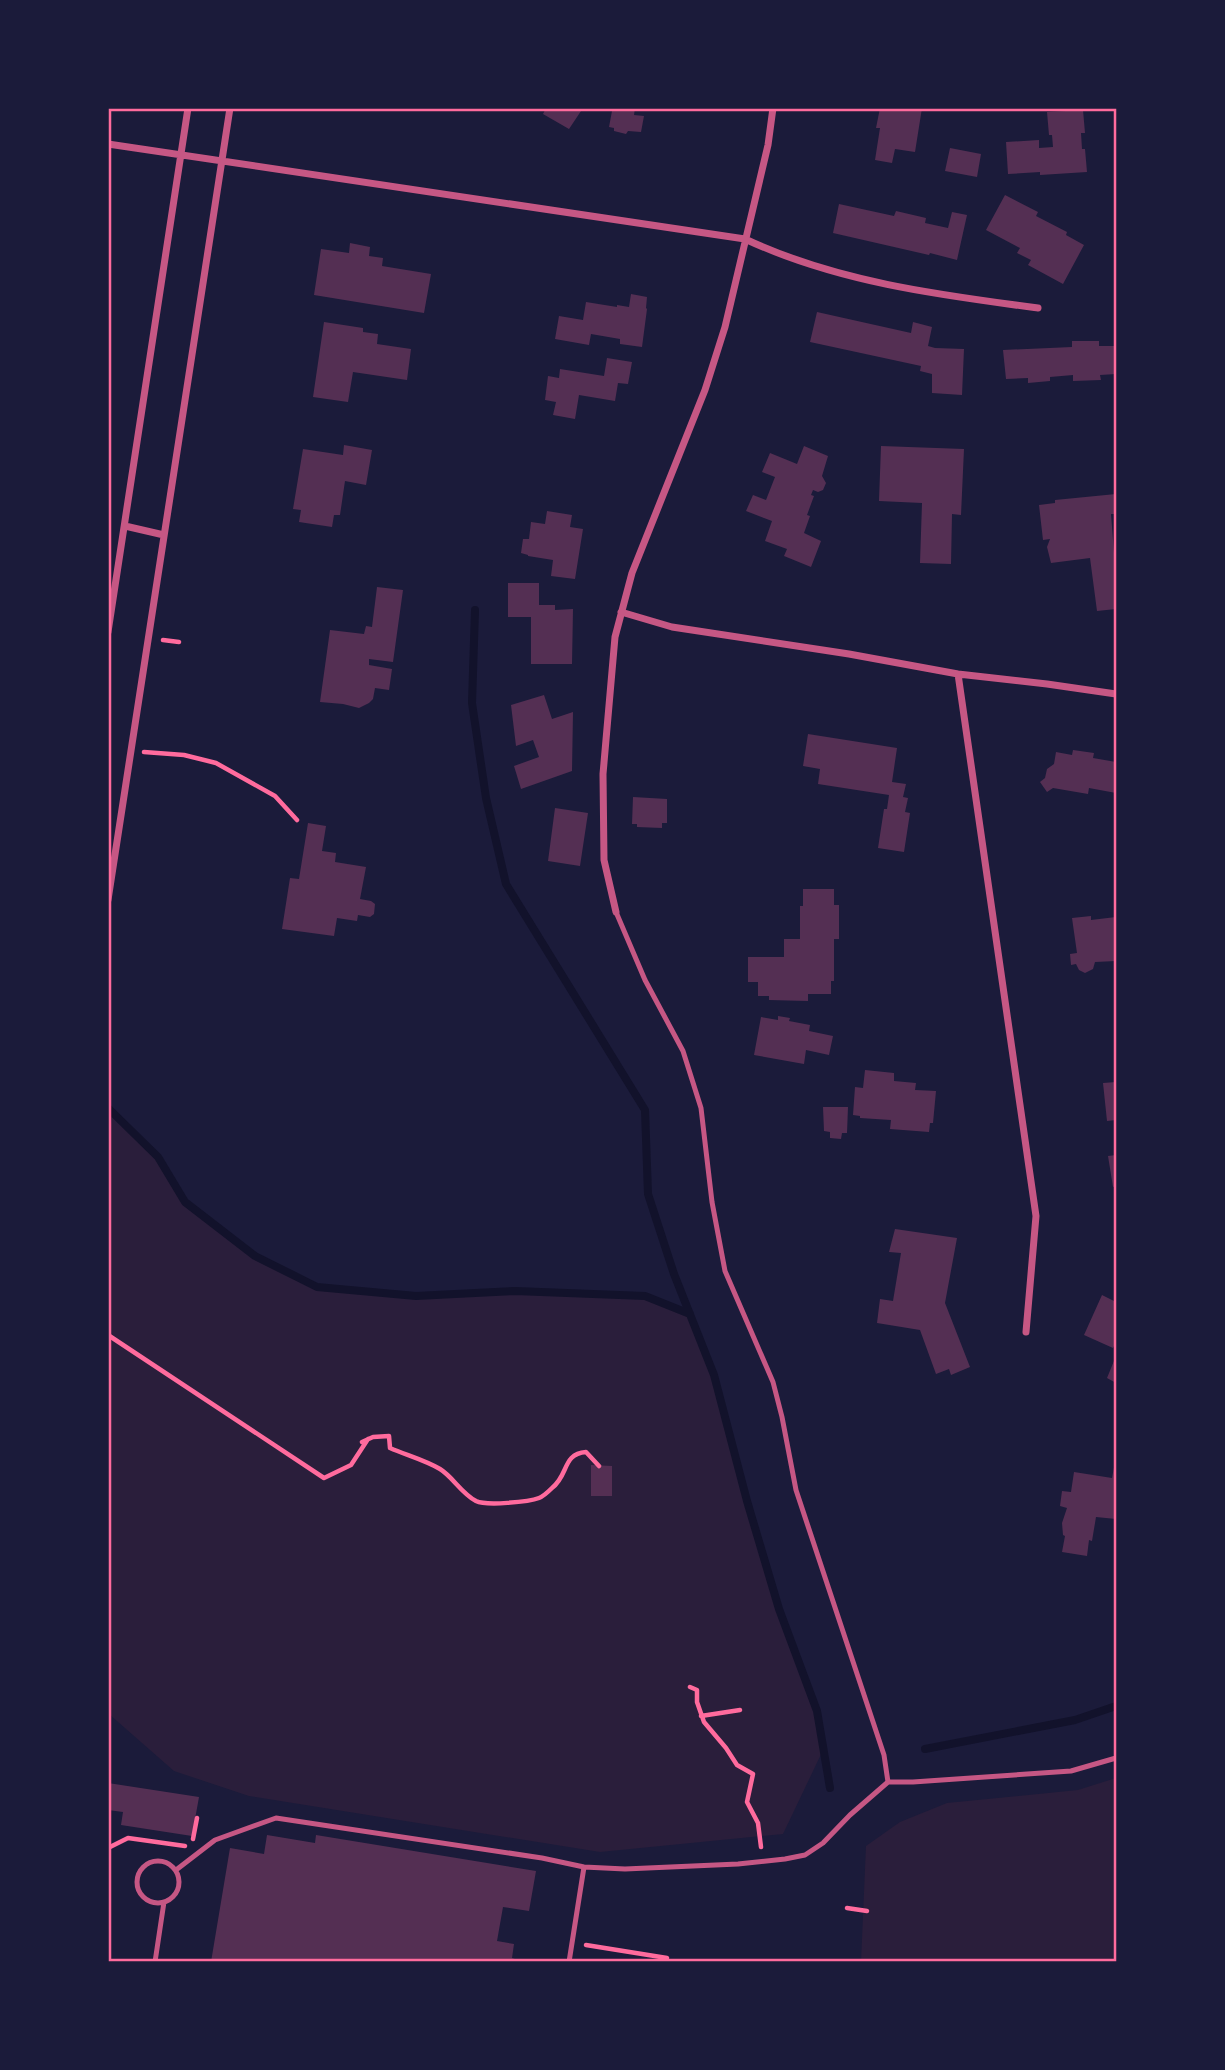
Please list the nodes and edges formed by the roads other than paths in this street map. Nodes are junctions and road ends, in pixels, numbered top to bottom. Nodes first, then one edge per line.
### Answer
1 (188, 108) edge
2 (230, 108) edge
3 (773, 108) edge
4 (108, 144) edge
5 (181, 155) junction
6 (222, 161) junction
7 (745, 239) junction
8 (1038, 308) dead end
9 (125, 526) junction
10 (164, 535) junction
11 (621, 612) junction
12 (108, 632) edge
13 (958, 674) junction
14 (1116, 694) edge
15 (108, 900) edge
16 (616, 912) joint
17 (1026, 1332) dead end
18 (1116, 1758) edge
19 (888, 1782) junction
20 (584, 1867) junction
21 (176, 1870) junction
22 (164, 1902) junction
23 (155, 1962) edge
24 (569, 1962) edge

1 - 5 street
2 - 6 street
3 - 7 street
4 - 5 street
5 - 6 street
5 - 9 street
6 - 7 street
6 - 10 street
7 - 8 street
7 - 11 street
9 - 10 street
9 - 12 street
10 - 15 street
11 - 13 street
11 - 16 street
13 - 14 street
13 - 17 street
16 - 19 lane
18 - 19 lane
19 - 20 lane
20 - 21 lane
20 - 24 lane
21 - 22 lane
21 - 22 lane
22 - 23 lane

